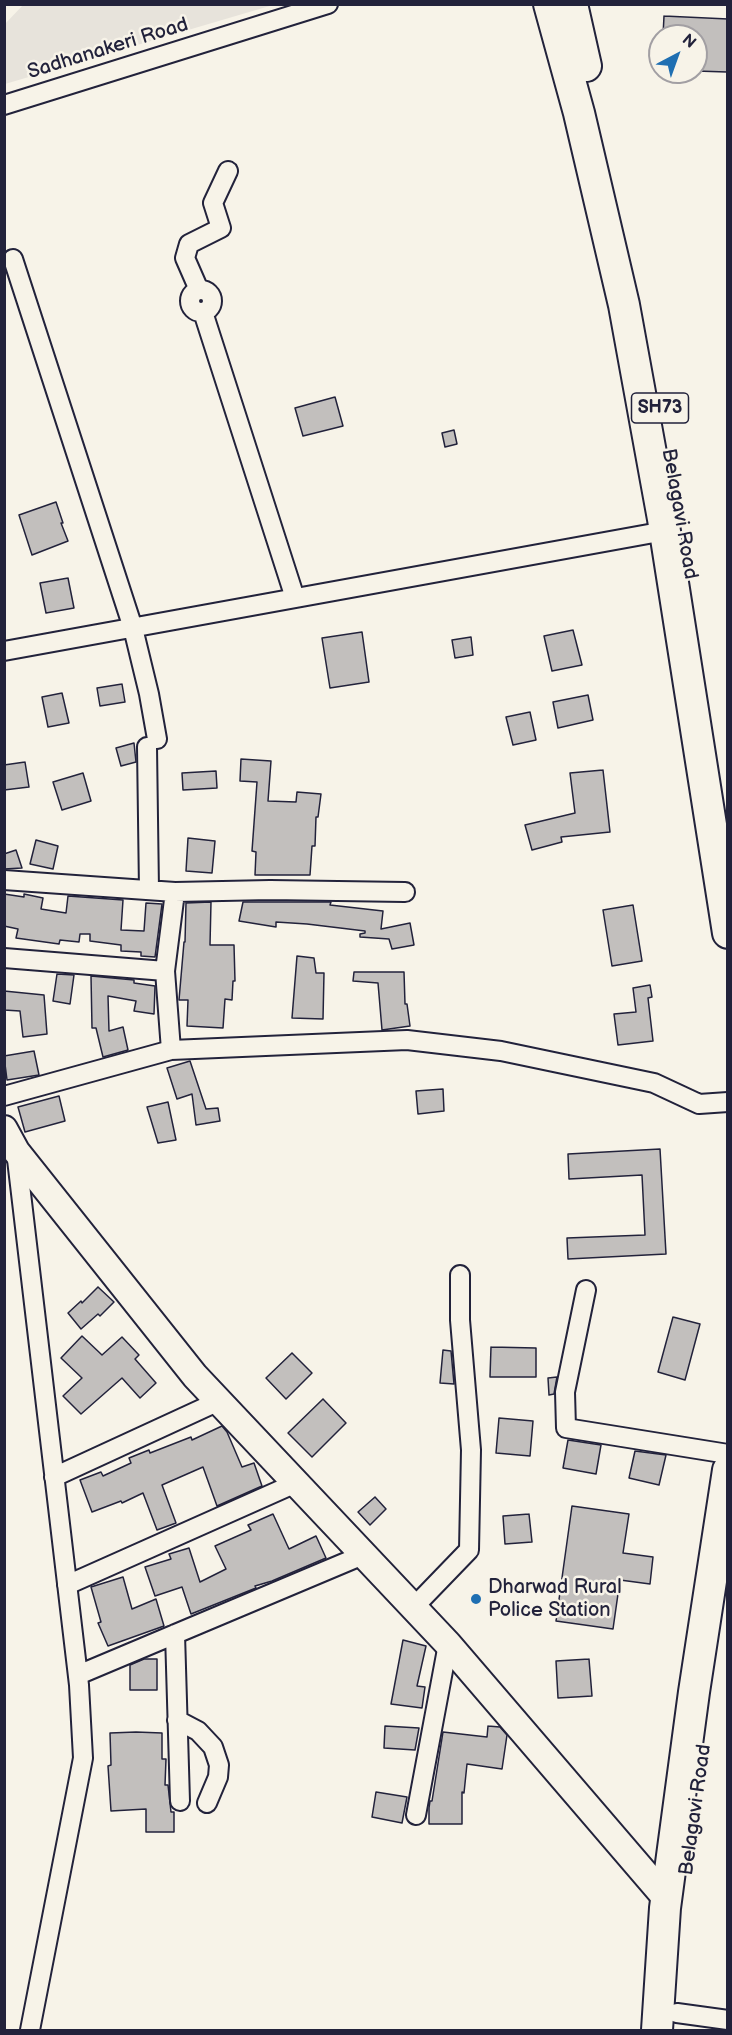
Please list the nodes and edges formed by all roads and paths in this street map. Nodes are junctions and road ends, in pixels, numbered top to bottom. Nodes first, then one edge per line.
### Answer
1 (328, 4) edge
2 (549, 4) edge
3 (572, 4) edge
4 (4, 105) edge
5 (228, 171) dead end
6 (13, 259) dead end
7 (665, 531) junction
8 (295, 598) junction
9 (133, 628) junction
10 (4, 651) edge
11 (728, 815) edge
12 (4, 880) edge
13 (149, 891) junction
14 (175, 892) junction
15 (405, 892) dead end
16 (728, 933) edge
17 (4, 958) edge
18 (165, 971) junction
19 (171, 1050) junction
20 (4, 1096) edge
21 (728, 1102) edge
22 (10, 1140) edge
23 (460, 1275) dead end
24 (586, 1290) dead end
25 (219, 1401) junction
26 (728, 1454) edge
27 (728, 1470) edge
28 (54, 1477) junction
29 (296, 1483) junction
30 (363, 1555) junction
31 (67, 1585) junction
32 (728, 1591) edge
33 (413, 1608) junction
34 (175, 1634) junction
35 (447, 1644) junction
36 (78, 1675) junction
37 (177, 1720) junction
38 (180, 1800) dead end
39 (207, 1803) dead end
40 (416, 1815) dead end
41 (666, 1899) junction
42 (728, 2020) edge
43 (670, 2025) edge
44 (30, 2031) edge

1 - 4 street, Sadhanakeri Road
2 - 7 main road
3 - 11 main road, Belagavi Road / SH73
5 - 8 street
6 - 9 street
7 - 8 street
7 - 16 main road
8 - 9 street
9 - 10 street
9 - 13 street
12 - 13 street
13 - 14 street
14 - 15 street
14 - 18 street
17 - 18 street
18 - 19 street
19 - 20 street
19 - 21 street
22 - 25 main road
22 - 28 street
23 - 33 street
24 - 26 street
25 - 28 street
25 - 29 main road
27 - 41 main road
28 - 31 street
29 - 30 main road
29 - 31 street
30 - 33 main road
30 - 34 street
31 - 36 street
32 - 43 main road, Belagavi Road
33 - 35 main road
34 - 36 street
34 - 37 street
35 - 40 street
35 - 41 main road
36 - 44 street
37 - 38 street
37 - 39 street
41 - 43 main road
42 - 43 street

